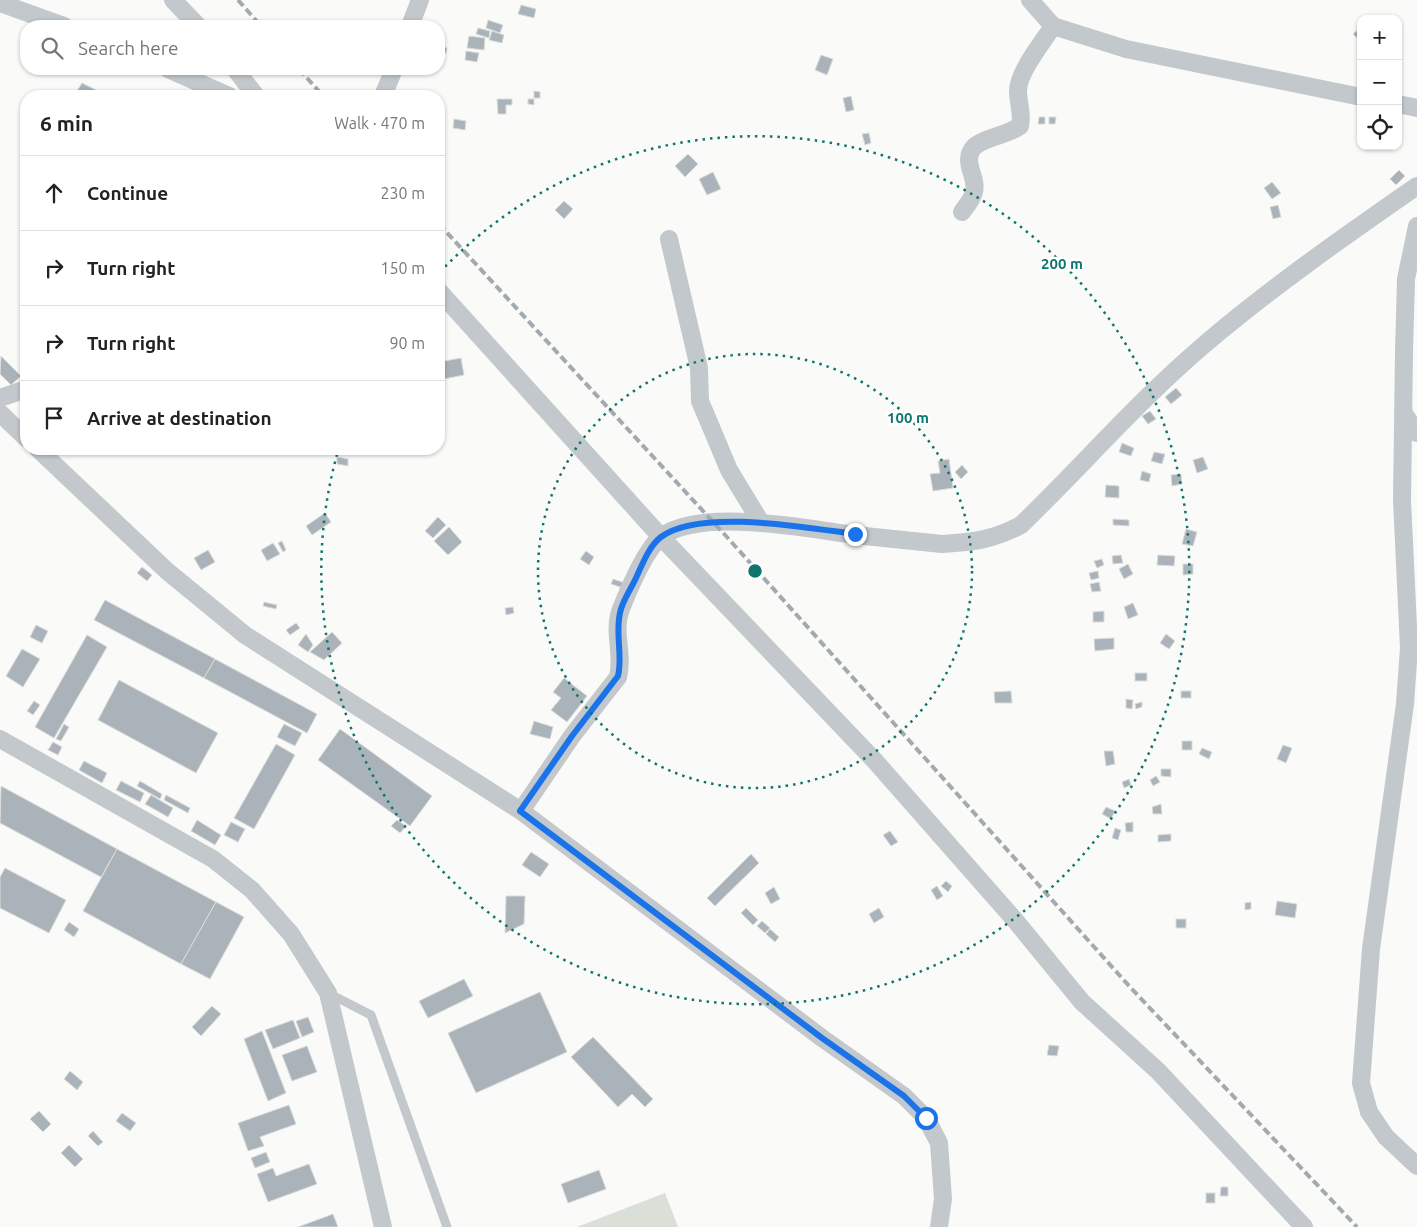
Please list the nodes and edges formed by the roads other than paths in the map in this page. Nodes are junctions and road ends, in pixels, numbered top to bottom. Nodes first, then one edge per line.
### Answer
1 (173, 0) edge
2 (420, 0) edge
3 (1030, 0) edge
4 (0, 3) edge
5 (47, 20) edge
6 (192, 20) edge
7 (412, 20) edge
8 (1053, 26) junction
9 (182, 75) edge
10 (240, 75) edge
11 (392, 75) edge
12 (215, 90) edge
13 (251, 90) edge
14 (385, 90) edge
15 (1357, 96) edge
16 (1402, 105) edge
17 (1417, 108) edge
18 (1417, 186) edge
19 (962, 212) dead end
20 (1417, 226) edge
21 (669, 238) dead end
22 (445, 297) edge
23 (20, 391) edge
24 (0, 398) edge
25 (1403, 412) junction
26 (0, 413) edge
27 (20, 432) edge
28 (1417, 433) edge
29 (44, 455) edge
30 (760, 521) junction
31 (660, 537) junction
32 (0, 740) edge
33 (520, 811) junction
34 (328, 992) junction
35 (1417, 1166) edge
36 (383, 1227) edge
37 (447, 1227) edge
38 (939, 1227) edge
39 (1304, 1227) edge

1 - 6 street
2 - 7 street
3 - 8 street
4 - 5 street
8 - 15 street
8 - 19 street
9 - 12 street
10 - 13 street
11 - 14 street
16 - 17 street
18 - 30 street
20 - 25 street
21 - 30 street
22 - 31 street
23 - 24 street
25 - 28 street
25 - 35 street
26 - 27 street
29 - 33 street
30 - 31 street
31 - 33 street
31 - 39 street
32 - 34 street
33 - 38 street
34 - 36 street
34 - 37 lane

